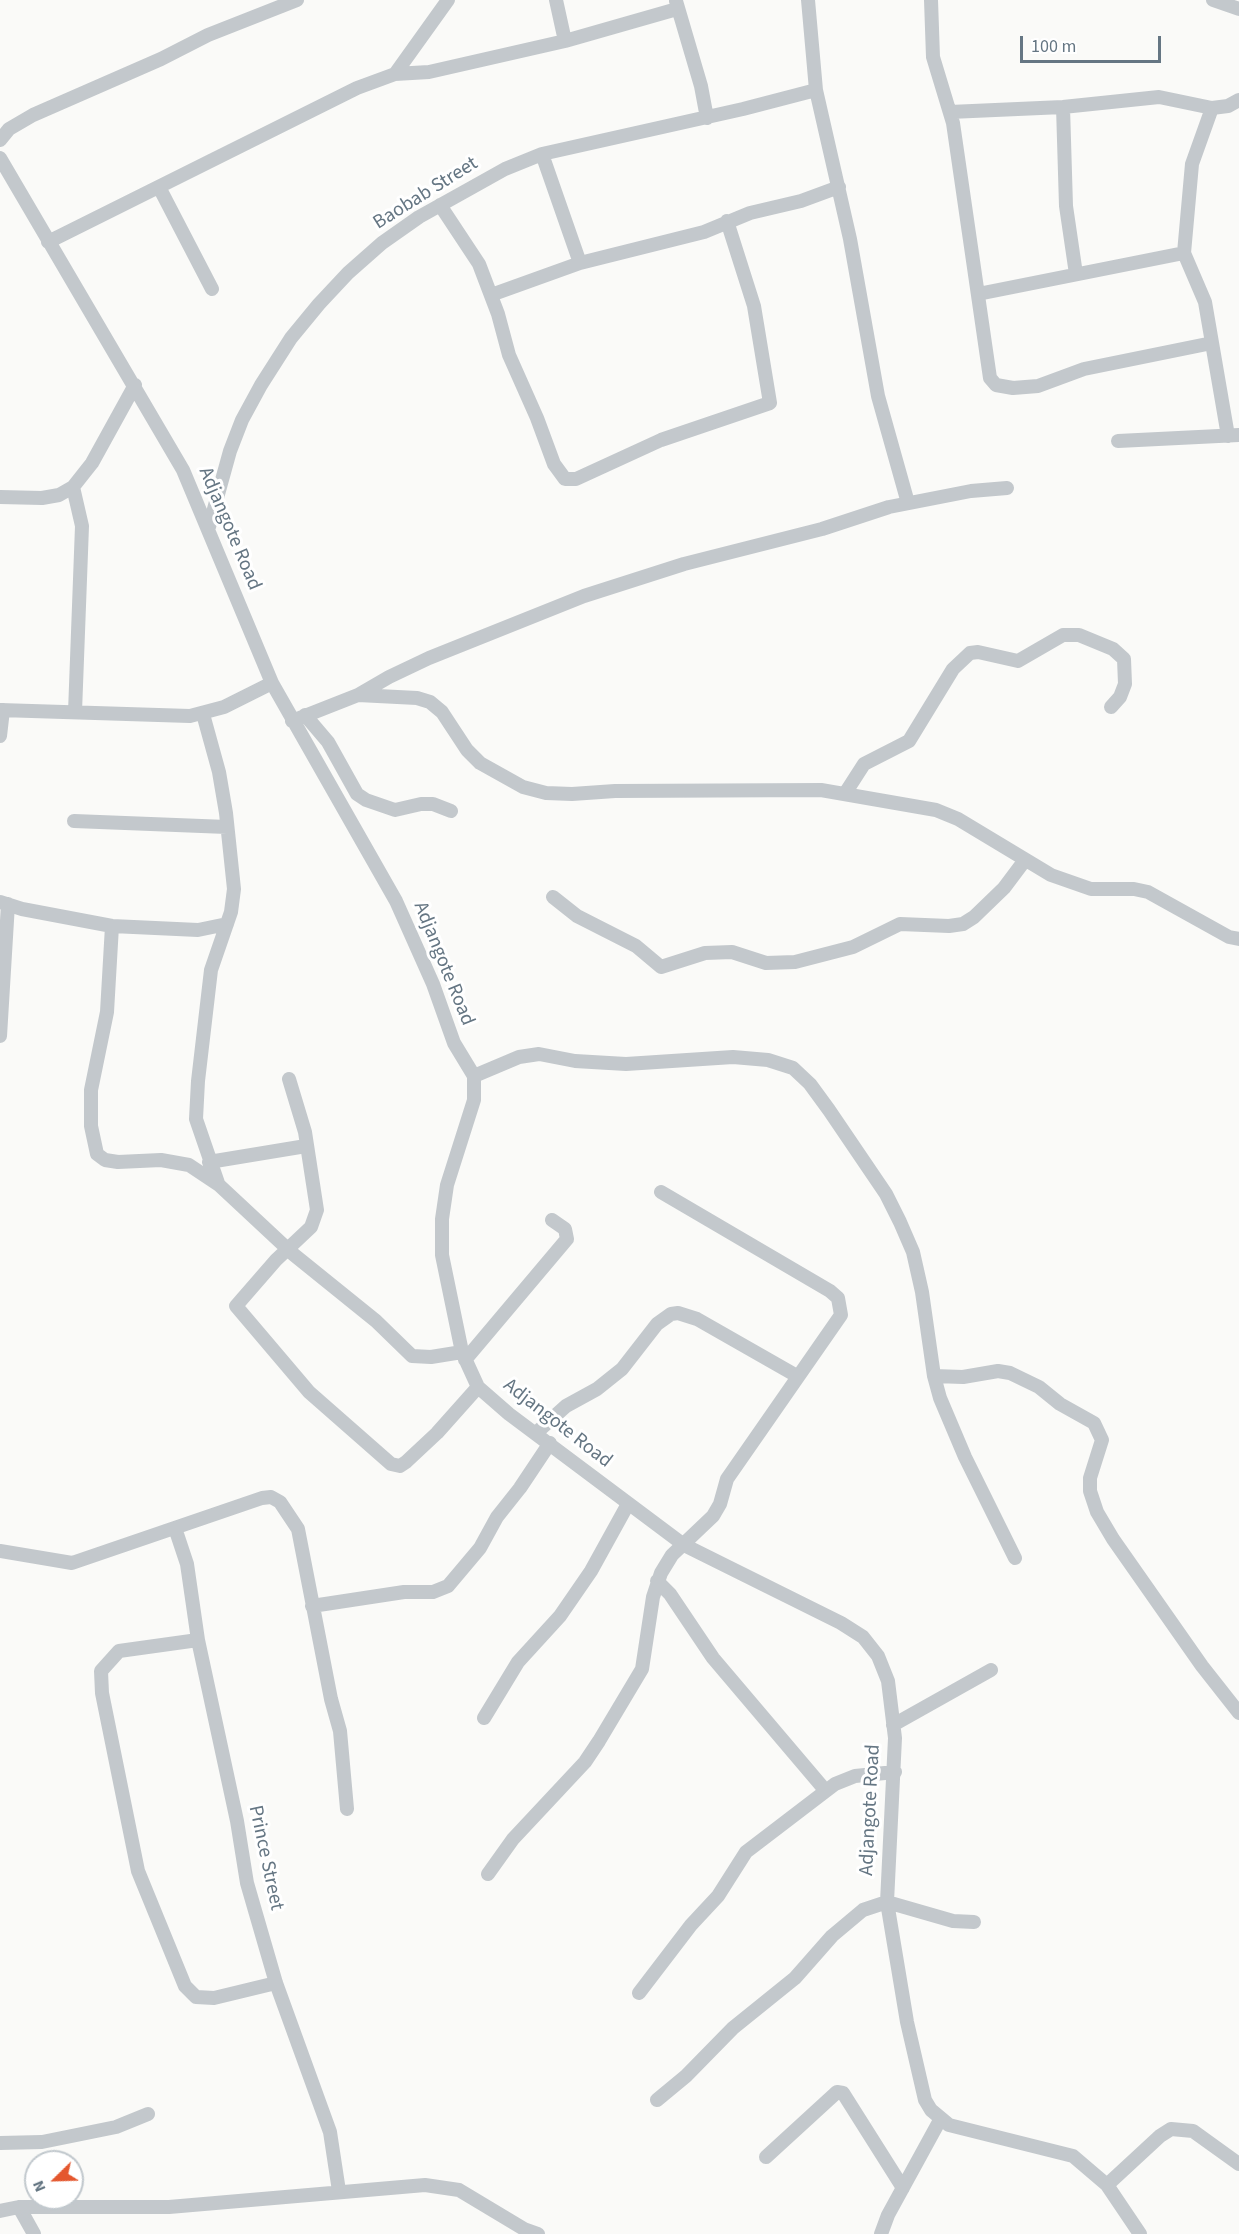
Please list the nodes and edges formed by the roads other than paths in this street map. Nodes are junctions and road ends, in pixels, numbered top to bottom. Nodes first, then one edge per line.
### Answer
1 (297, 0) edge
2 (448, 0) edge
3 (556, 0) edge
4 (808, 0) edge
5 (931, 0) edge
6 (1213, 0) edge
7 (676, 4) edge
8 (1239, 9) edge
9 (566, 41) junction
10 (395, 74) junction
11 (816, 90) junction
12 (1239, 100) edge
13 (1063, 107) junction
14 (1212, 108) junction
15 (950, 112) junction
16 (707, 118) junction
17 (0, 140) edge
18 (542, 154) junction
19 (0, 158) edge
20 (159, 187) junction
21 (839, 187) junction
22 (440, 205) junction
23 (728, 221) junction
24 (48, 242) junction
25 (1184, 253) junction
26 (580, 263) junction
27 (1076, 274) junction
28 (212, 289) dead end
29 (978, 294) junction
30 (491, 295) junction
31 (1212, 343) junction
32 (135, 385) junction
33 (1233, 436) edge
34 (1118, 441) dead end
35 (73, 487) junction
36 (1007, 488) dead end
37 (0, 497) edge
38 (908, 503) junction
39 (209, 527) junction
40 (272, 683) junction
41 (358, 695) junction
42 (1111, 707) dead end
43 (1, 710) edge
44 (75, 712) junction
45 (203, 714) junction
46 (298, 718) junction
47 (0, 736) edge
48 (846, 792) junction
49 (451, 811) dead end
50 (74, 821) dead end
51 (227, 827) junction
52 (1024, 860) junction
53 (554, 897) dead end
54 (4, 903) edge
55 (226, 924) junction
56 (112, 926) junction
57 (1239, 939) edge
58 (0, 1036) edge
59 (474, 1076) junction
60 (289, 1079) dead end
61 (203, 1144) junction
62 (306, 1146) junction
63 (209, 1162) junction
64 (189, 1165) junction
65 (219, 1185) junction
66 (660, 1192) dead end
67 (552, 1220) dead end
68 (293, 1254) junction
69 (463, 1356) junction
70 (797, 1376) junction
71 (934, 1376) junction
72 (478, 1387) junction
73 (536, 1433) junction
74 (550, 1443) junction
75 (628, 1504) junction
76 (175, 1528) junction
77 (684, 1545) junction
78 (0, 1551) edge
79 (1015, 1558) dead end
80 (657, 1581) junction
81 (312, 1606) junction
82 (198, 1640) junction
83 (990, 1670) dead end
84 (1239, 1713) edge
85 (484, 1718) dead end
86 (893, 1725) junction
87 (895, 1773) junction
88 (825, 1790) junction
89 (347, 1809) dead end
90 (488, 1874) dead end
91 (887, 1902) junction
92 (974, 1922) dead end
93 (276, 1983) junction
94 (639, 1993) dead end
95 (657, 2100) dead end
96 (148, 2114) dead end
97 (940, 2120) junction
98 (0, 2143) edge
99 (766, 2157) dead end
100 (1239, 2164) edge
101 (1107, 2185) junction
102 (903, 2188) junction
103 (339, 2191) junction
104 (19, 2207) junction
105 (0, 2211) edge
106 (34, 2234) edge
107 (538, 2234) edge
108 (881, 2234) edge
109 (1140, 2234) edge

1 - 17 street
2 - 10 street
3 - 9 street
4 - 11 street
5 - 15 street
6 - 8 street
7 - 9 street
7 - 16 street
9 - 10 street
10 - 20 street
11 - 16 street, Baobab Street
11 - 21 street
12 - 14 street
13 - 14 street
13 - 15 street
13 - 27 street
14 - 25 street
15 - 29 street
16 - 18 street, Baobab Street
18 - 22 street, Baobab Street
18 - 26 street
19 - 24 street, Adjangote Road
20 - 24 street
20 - 28 street
21 - 23 street
21 - 38 street
22 - 30 street
22 - 39 street, Baobab Street
23 - 26 street
23 - 30 street
24 - 32 street, Adjangote Road
25 - 27 street
25 - 31 street
26 - 30 street
27 - 29 street
29 - 31 street
31 - 33 street
32 - 35 street
32 - 39 street, Adjangote Road
33 - 34 street
35 - 37 street
35 - 44 street
36 - 38 street
38 - 41 street
39 - 40 street, Adjangote Road
40 - 45 street
40 - 46 street, Adjangote Road
41 - 46 street
41 - 48 street
42 - 48 street
43 - 44 street
43 - 47 street
44 - 45 street
45 - 51 street
46 - 49 street
46 - 59 street, Adjangote Road
48 - 52 street
50 - 51 street
51 - 55 street
52 - 53 street
52 - 57 street
54 - 56 street
54 - 58 street
55 - 56 street
55 - 61 street
56 - 64 street
59 - 69 street, Adjangote Road
59 - 71 street
60 - 62 street
61 - 63 street
61 - 64 street
62 - 63 street
62 - 68 street
63 - 65 street
64 - 65 street
65 - 68 street
66 - 70 street
67 - 69 street
68 - 69 street
68 - 72 street
69 - 72 street, Adjangote Road
70 - 73 street
70 - 77 street
71 - 79 street
71 - 84 street
72 - 73 street, Adjangote Road
73 - 74 street, Adjangote Road
74 - 75 street, Adjangote Road
74 - 81 street
75 - 77 street, Adjangote Road
75 - 85 street
76 - 78 street
76 - 81 street
76 - 82 street, Prince Street
77 - 80 street
77 - 86 street, Adjangote Road
80 - 88 street
80 - 90 street
81 - 89 street
82 - 93 street, Prince Street
82 - 93 street
83 - 86 street
86 - 87 street, Adjangote Road
87 - 88 street
87 - 91 street, Adjangote Road
88 - 94 street
91 - 92 street
91 - 95 street
91 - 97 street, Adjangote Road
93 - 103 street, Prince Street
96 - 98 street
97 - 101 street
97 - 102 street
99 - 102 street
100 - 101 street
101 - 109 street
102 - 108 street
103 - 104 street
103 - 107 street
104 - 105 street
104 - 106 street

